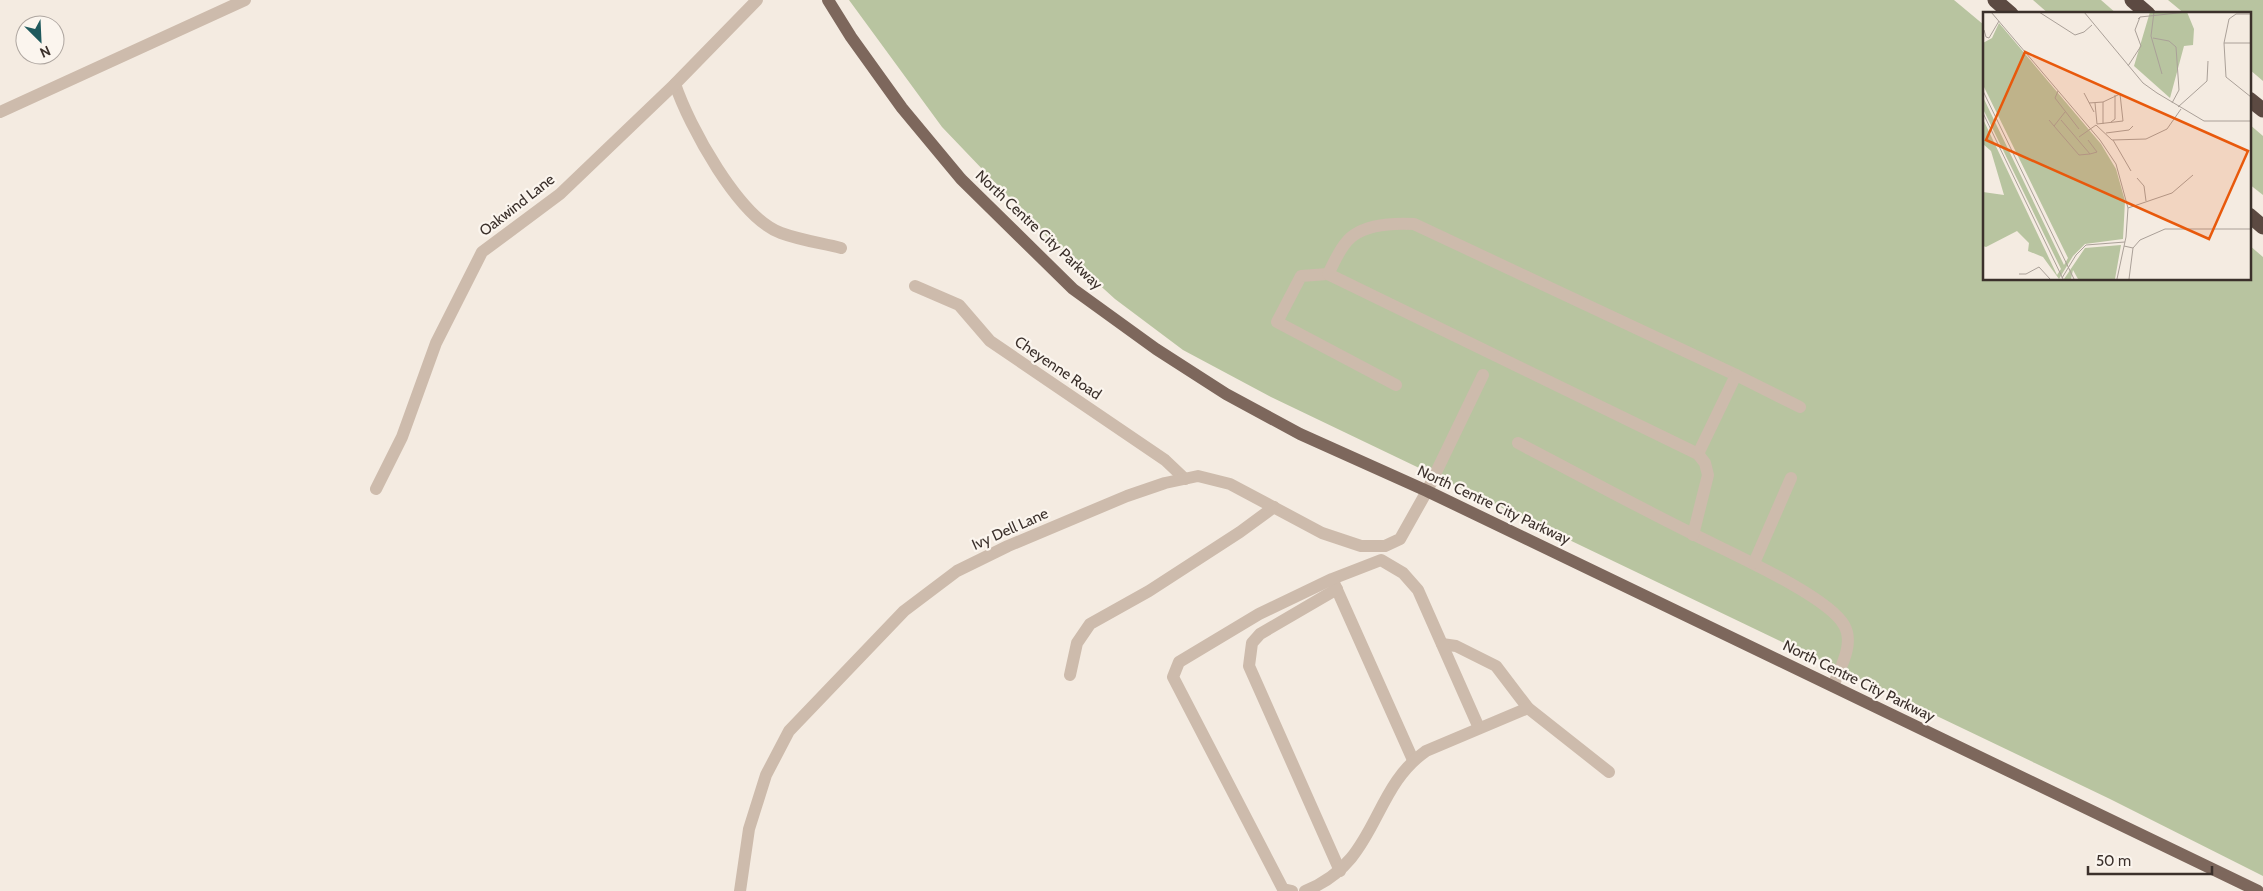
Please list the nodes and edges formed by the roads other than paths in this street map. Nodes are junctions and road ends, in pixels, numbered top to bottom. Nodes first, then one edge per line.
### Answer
1 (244, 0) edge
2 (757, 0) edge
3 (828, 0) edge
4 (1995, 0) edge
5 (2132, 0) edge
6 (2009, 12) edge
7 (2146, 12) edge
8 (675, 84) junction
9 (2250, 100) edge
10 (2263, 110) edge
11 (0, 112) edge
12 (2250, 216) edge
13 (2263, 227) edge
14 (841, 248) dead end
15 (1328, 274) junction
16 (915, 286) dead end
17 (1483, 375) dead end
18 (1736, 375) junction
19 (1396, 384) dead end
20 (1800, 407) dead end
21 (1518, 442) dead end
22 (1698, 454) junction
23 (1791, 478) dead end
24 (1185, 479) junction
25 (376, 489) dead end
26 (1427, 491) junction
27 (1274, 506) junction
28 (1693, 535) junction
29 (1385, 546) junction
30 (1381, 560) junction
31 (1754, 564) junction
32 (1334, 584) junction
33 (1442, 644) junction
34 (1070, 675) dead end
35 (1833, 686) junction
36 (1528, 708) junction
37 (1480, 728) junction
38 (1412, 760) junction
39 (1609, 772) dead end
40 (1340, 871) junction
41 (740, 891) edge
42 (1292, 891) edge
43 (1305, 891) edge
44 (2258, 891) edge

1 - 11 street
2 - 8 street, Oakwind Lane
3 - 26 main road, North Centre City Parkway
4 - 6 highway
5 - 7 highway
8 - 14 street
8 - 25 street, Oakwind Lane
9 - 10 highway
12 - 13 highway
15 - 18 street
15 - 19 street
15 - 22 street
16 - 24 street, Cheyenne Road
17 - 26 street
18 - 20 street
18 - 22 street
21 - 28 street
22 - 28 street
23 - 31 street
24 - 27 street, Ivy Dell Lane
24 - 41 street, Ivy Dell Lane
26 - 29 street
26 - 35 main road, North Centre City Parkway
27 - 29 street, Ivy Dell Lane
27 - 34 street
28 - 31 street
29 - 30 street
30 - 32 street
30 - 33 street
31 - 35 street
32 - 38 street
32 - 40 street
32 - 42 street
33 - 36 street
33 - 37 street
35 - 44 main road, North Centre City Parkway
36 - 37 street
36 - 39 street
37 - 38 street
38 - 40 street
40 - 43 street

